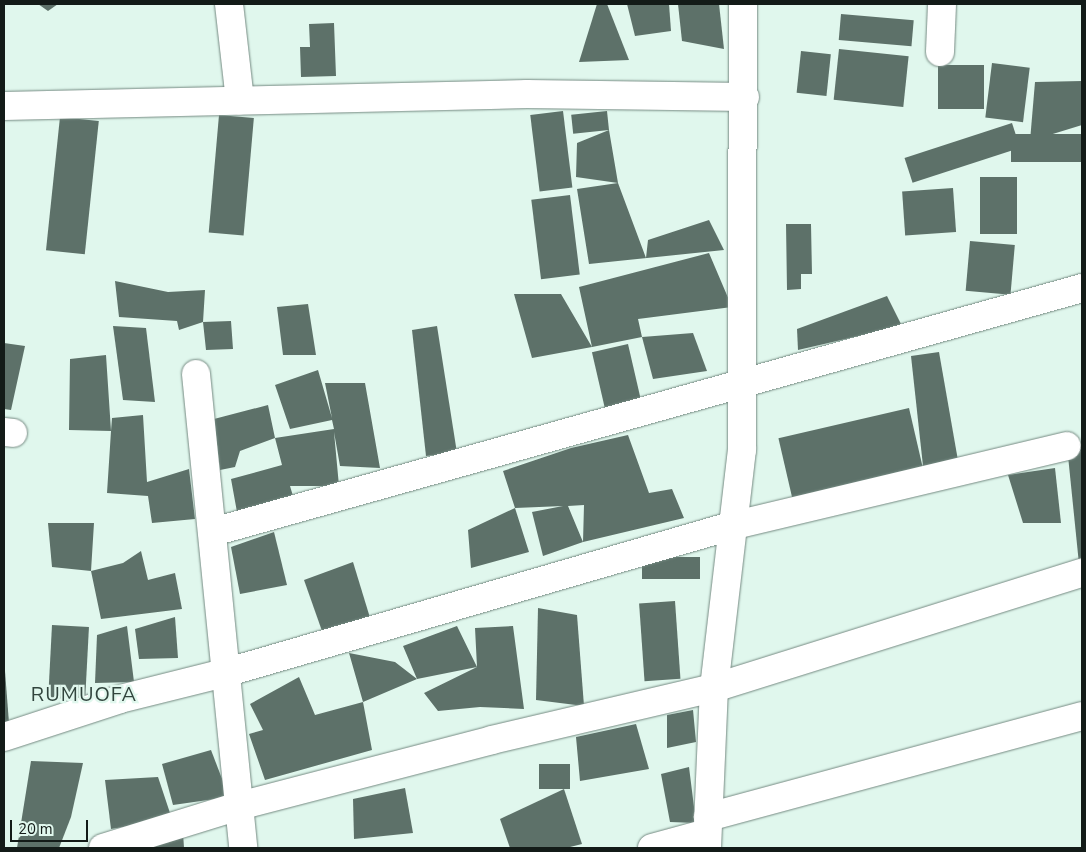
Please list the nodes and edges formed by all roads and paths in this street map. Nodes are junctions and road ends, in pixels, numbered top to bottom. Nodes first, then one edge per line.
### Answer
1 (229, 4) edge
2 (743, 4) edge
3 (942, 4) edge
4 (940, 52) dead end
5 (745, 97) junction
6 (240, 100) junction
7 (4, 106) edge
8 (1082, 288) edge
9 (196, 374) dead end
10 (743, 381) junction
11 (1067, 446) dead end
12 (731, 526) junction
13 (213, 532) junction
14 (1082, 573) edge
15 (228, 672) junction
16 (714, 688) junction
17 (1082, 716) edge
18 (4, 737) edge
19 (239, 806) junction
20 (707, 833) edge
21 (103, 848) edge
22 (243, 848) edge
23 (652, 848) edge

1 - 6 street
2 - 5 street
3 - 4 street
5 - 6 street
5 - 10 street
6 - 7 street
8 - 10 street
9 - 13 street
10 - 12 street
10 - 13 street
11 - 12 street
12 - 15 street
12 - 16 street
13 - 15 street
14 - 16 street
15 - 18 street
15 - 19 street
16 - 19 street
16 - 20 street
17 - 20 street
19 - 21 street
19 - 22 street
20 - 23 street

